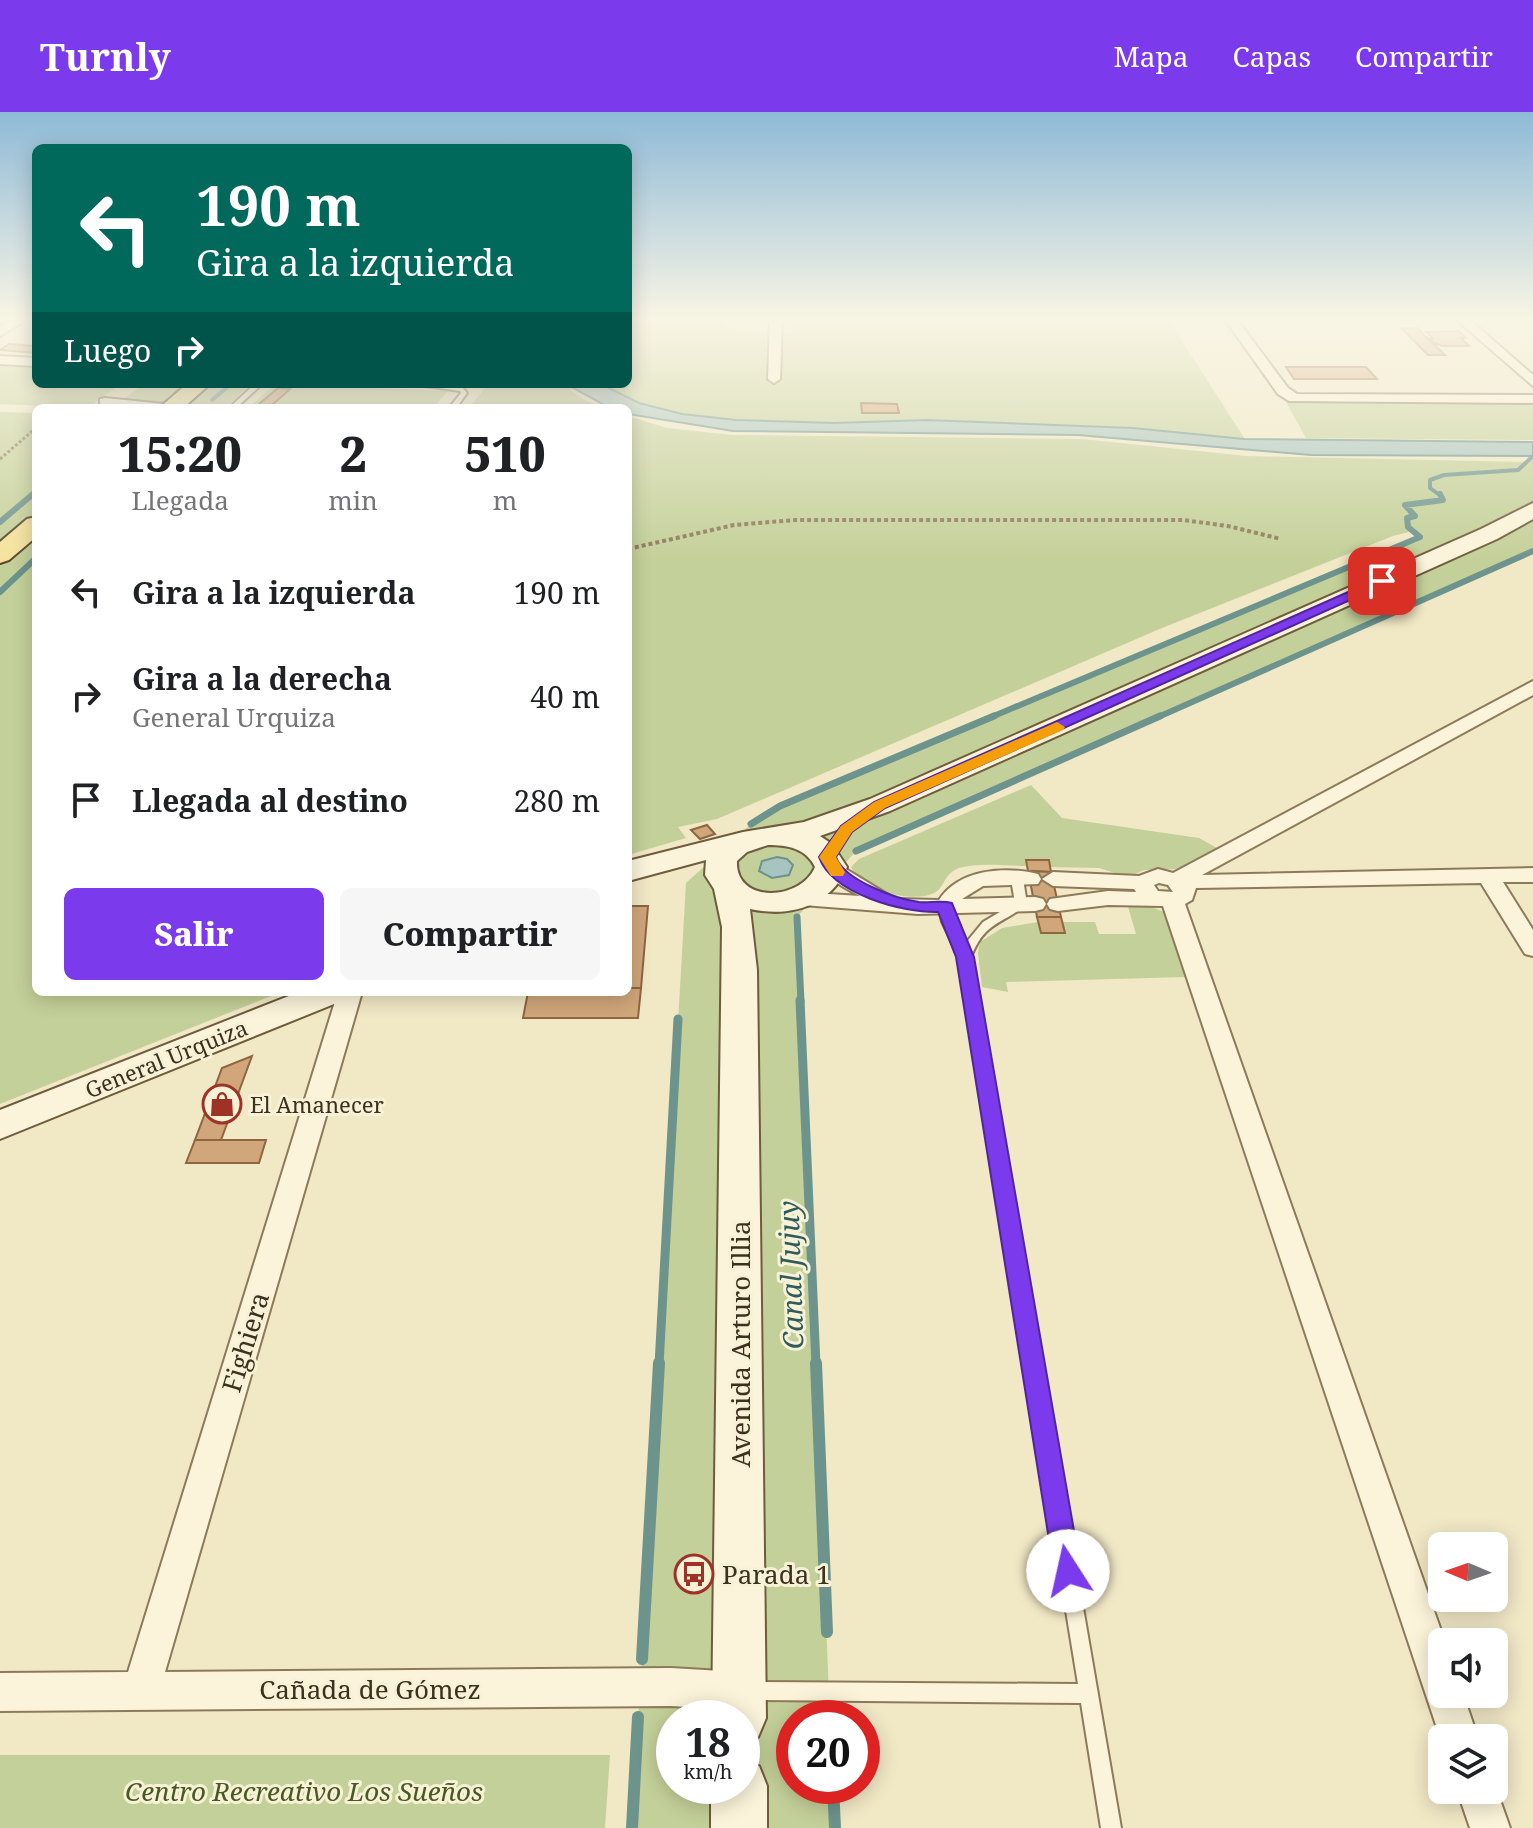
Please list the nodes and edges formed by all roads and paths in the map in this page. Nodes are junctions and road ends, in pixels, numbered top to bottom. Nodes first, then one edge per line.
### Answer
1 (106, 401) edge
2 (126, 404) edge
3 (32, 431) edge
4 (0, 459) edge
5 (1533, 510) edge
6 (32, 527) edge
7 (1281, 539) dead end
8 (632, 549) edge
9 (0, 555) edge
10 (1533, 687) edge
11 (880, 805) junction
12 (776, 835) junction
13 (743, 841) junction
14 (829, 862) junction
15 (636, 869) edge
16 (1533, 875) edge
17 (1023, 879) joint
18 (1053, 879) dead end
19 (1492, 883) junction
20 (726, 885) junction
21 (1086, 890) junction
22 (1169, 890) junction
23 (1533, 890) edge
24 (792, 900) junction
25 (1028, 904) junction
26 (1058, 904) dead end
27 (918, 907) junction
28 (945, 907) junction
29 (1533, 949) edge
30 (965, 957) junction
31 (740, 970) junction
32 (322, 996) edge
33 (349, 996) edge
34 (0, 1125) edge
35 (1428, 1647) edge
36 (141, 1691) junction
37 (0, 1692) edge
38 (1088, 1694) junction
39 (723, 1700) edge
40 (739, 1700) edge
41 (760, 1703) edge
42 (739, 1804) edge
43 (1482, 1804) edge
44 (739, 1828) edge
45 (1111, 1828) edge
46 (1490, 1828) edge

1 - 2 street
3 - 4 path
5 - 11 main road
6 - 9 main road
7 - 8 path
10 - 22 street
11 - 12 main road
11 - 14 main road
12 - 13 main road
12 - 14 main road
13 - 15 main road
13 - 20 main road
14 - 24 main road
14 - 27 street
15 - 20 main road
16 - 19 street
17 - 25 lane
17 - 28 street
18 - 21 street
19 - 22 street
19 - 23 street
19 - 29 street
20 - 24 main road
20 - 31 main road, Avenida Arturo Illia
21 - 22 street
21 - 26 street
22 - 35 street
24 - 27 street
24 - 31 main road, Avenida Arturo Illia
25 - 28 street
25 - 30 lane
27 - 28 street
28 - 30 lane
30 - 38 lane
31 - 40 main road, Avenida Arturo Illia
32 - 34 main road, General Urquiza
33 - 36 street, Fighiera
36 - 37 street, Cañada de Gómez
36 - 39 street, Cañada de Gómez
38 - 41 lane
38 - 45 lane
42 - 44 main road
43 - 46 street

